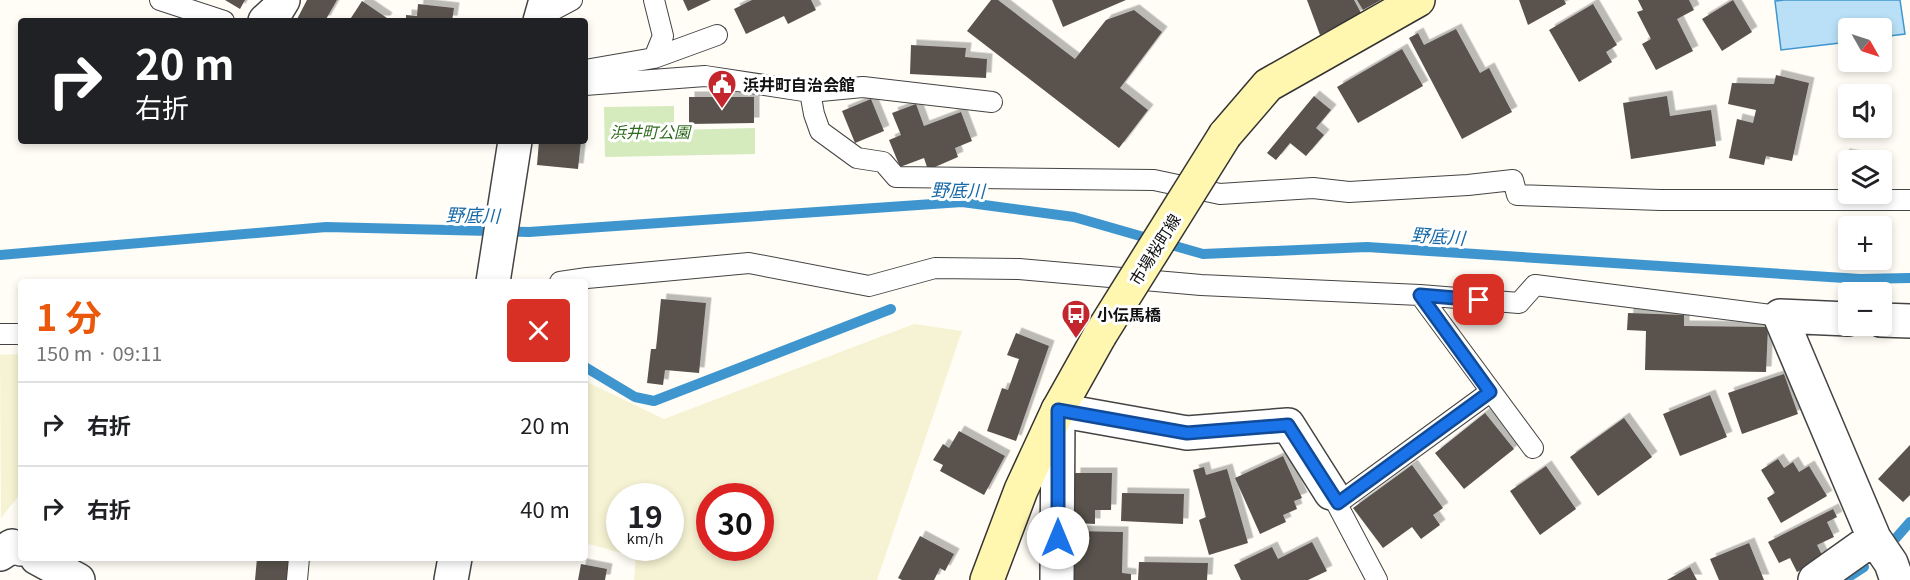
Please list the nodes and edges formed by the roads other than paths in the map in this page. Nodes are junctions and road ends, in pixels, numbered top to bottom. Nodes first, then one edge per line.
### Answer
1 (160, 0) edge
2 (283, 0) edge
3 (572, 0) edge
4 (654, 0) edge
5 (1418, 0) edge
6 (543, 12) edge
7 (215, 18) edge
8 (268, 18) edge
9 (717, 35) dead end
10 (654, 58) junction
11 (588, 69) edge
12 (588, 85) edge
13 (810, 92) junction
14 (992, 102) dead end
15 (515, 144) edge
16 (1910, 200) edge
17 (493, 279) edge
18 (588, 279) edge
19 (1420, 295) junction
20 (1780, 316) junction
21 (1838, 319) edge
22 (1892, 320) edge
23 (1910, 321) edge
24 (0, 334) edge
25 (18, 334) edge
26 (1490, 392) junction
27 (1058, 410) junction
28 (1533, 448) dead end
29 (1335, 498) junction
30 (1875, 538) junction
31 (42, 561) edge
32 (299, 561) edge
33 (454, 561) edge
34 (78, 580) edge
35 (297, 580) edge
36 (451, 580) edge
37 (987, 580) edge
38 (1057, 580) edge
39 (1377, 580) edge
40 (1815, 580) edge
41 (1897, 580) edge

1 - 7 lane
2 - 8 street
3 - 6 lane
4 - 10 lane
5 - 27 main road, 市場桜町線, bridge
9 - 10 lane
10 - 11 lane
12 - 13 lane
13 - 14 lane
13 - 16 lane
15 - 17 street
18 - 19 lane
19 - 20 lane
19 - 26 lane
20 - 21 street
20 - 30 street
22 - 23 street
24 - 25 lane
26 - 28 lane
26 - 29 lane
27 - 29 street
27 - 37 main road, 市場桜町線
27 - 38 street
29 - 39 lane
30 - 40 street
30 - 41 street
31 - 34 street
32 - 35 lane
33 - 36 street

